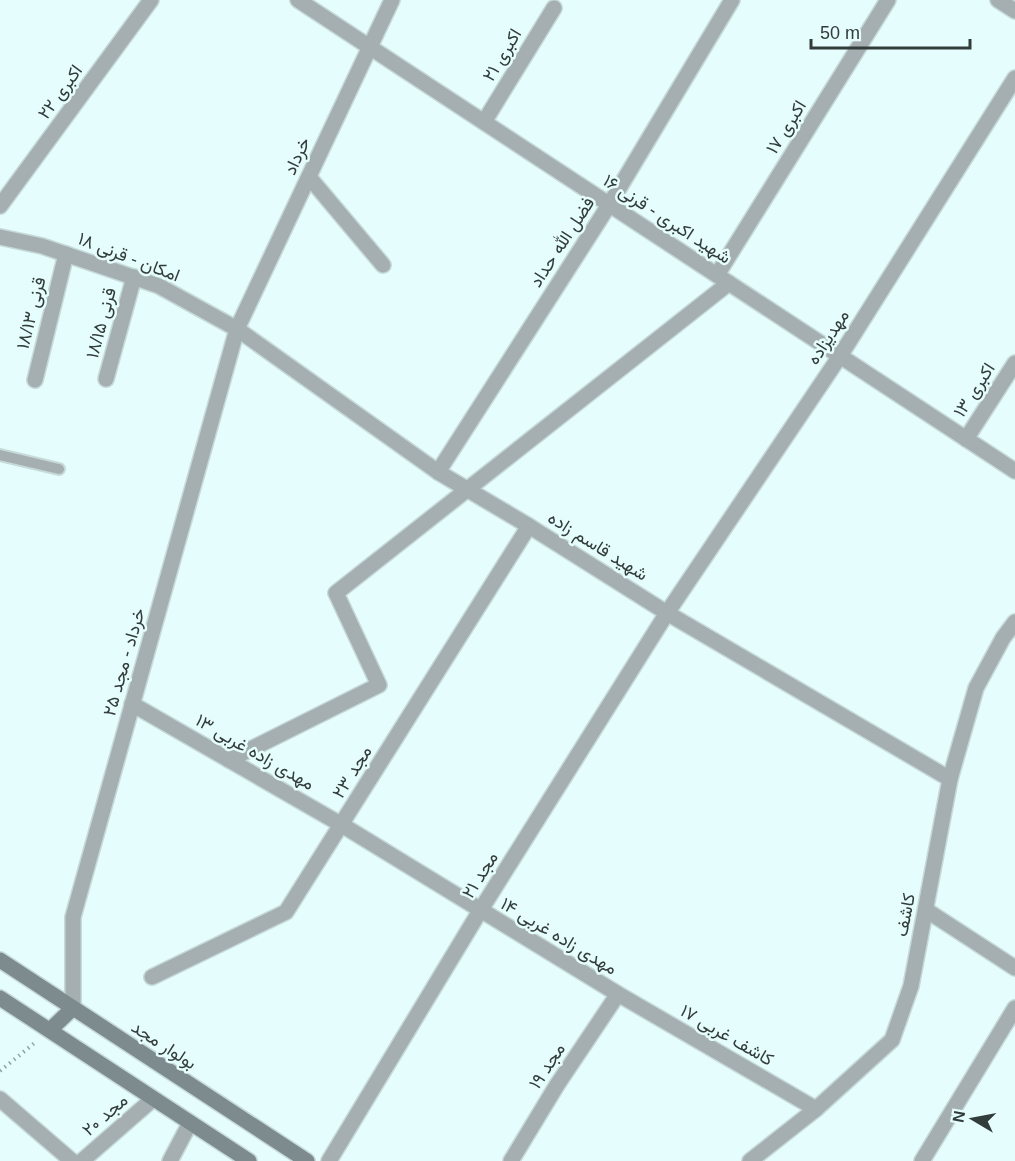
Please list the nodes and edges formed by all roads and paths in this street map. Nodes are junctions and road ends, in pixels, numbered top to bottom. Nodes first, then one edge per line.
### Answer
1 (151, 0) edge
2 (298, 0) edge
3 (732, 0) edge
4 (888, 0) edge
5 (998, 0) edge
6 (389, 2) edge
7 (554, 8) dead end
8 (1015, 11) edge
9 (369, 47) junction
10 (1015, 78) edge
11 (484, 122) junction
12 (309, 177) junction
13 (609, 205) junction
14 (0, 206) edge
15 (0, 237) edge
16 (66, 254) junction
17 (383, 265) dead end
18 (134, 277) junction
19 (723, 279) junction
20 (237, 329) junction
21 (840, 356) junction
22 (1015, 363) edge
23 (106, 379) dead end
24 (35, 380) dead end
25 (966, 439) junction
26 (0, 454) edge
27 (59, 469) dead end
28 (1015, 471) edge
29 (438, 472) junction
30 (468, 491) junction
31 (529, 526) junction
32 (667, 613) junction
33 (1015, 622) edge
34 (1009, 643) edge
35 (132, 704) junction
36 (229, 760) junction
37 (951, 779) junction
38 (342, 825) junction
39 (926, 910) junction
40 (480, 911) junction
41 (0, 960) edge
42 (1015, 968) edge
43 (152, 977) dead end
44 (618, 994) junction
45 (0, 998) edge
46 (73, 1008) junction
47 (1015, 1008) edge
48 (50, 1030) junction
49 (0, 1071) edge
50 (0, 1099) edge
51 (153, 1099) junction
52 (816, 1109) junction
53 (190, 1123) junction
54 (72, 1161) edge
55 (82, 1161) edge
56 (170, 1161) edge
57 (249, 1161) edge
58 (307, 1161) edge
59 (329, 1161) edge
60 (511, 1161) edge
61 (750, 1161) edge
62 (922, 1161) edge

1 - 14 street, اکبری ۲۲
2 - 9 street, شهید اکبری - قرنی ۱۶
3 - 13 street, فضل الله حداد
4 - 19 street, اکبری ۱۷
5 - 8 street
6 - 9 street, خرداد
7 - 11 street, اکبری ۲۱
9 - 11 street, شهید اکبری - قرنی ۱۶
9 - 12 street, خرداد
10 - 21 street, مهدیزاده
11 - 13 street, شهید اکبری - قرنی ۱۶
12 - 17 street
12 - 20 street, خرداد
13 - 19 street, شهید اکبری - قرنی ۱۶
13 - 29 street, فضل الله حداد
15 - 16 street, امکان - قرنی ۱۸
16 - 18 street, امکان - قرنی ۱۸
16 - 24 street, قرنی ۱۸/۱۳
18 - 20 street, امکان - قرنی ۱۸
18 - 23 street, قرنی ۱۸/۱۵
19 - 21 street, شهید اکبری - قرنی ۱۶
19 - 30 street, اکبری ۱۷
20 - 29 street, شهید قاسم زاده
20 - 35 street, خرداد - مجد ۲۵
21 - 25 street, شهید اکبری - قرنی ۱۶
21 - 32 street, مهدیزاده
22 - 25 street, اکبری ۱۳
25 - 28 street, شهید اکبری - قرنی ۱۶
26 - 27 lane
29 - 30 street, شهید قاسم زاده
30 - 31 street, شهید قاسم زاده
30 - 36 street, اکبری ۱۷
31 - 32 street, شهید قاسم زاده
31 - 38 street, مجد ۲۳
32 - 37 street, شهید قاسم زاده
32 - 40 street, مجد ۲۱
33 - 34 street, کاشف
34 - 37 street, کاشف
35 - 36 street, مهدی زاده غربی ۱۳
35 - 46 street, خرداد - مجد ۲۵
36 - 38 street, مهدی زاده غربی ۱۳
37 - 39 street, کاشف
38 - 40 street, مهدی زاده غربی ۱۳
38 - 43 street, مجد ۲۳
39 - 42 street
39 - 52 street, کاشف
40 - 44 street, مهدی زاده غربی ۱۴
40 - 59 street, مجد ۲۱
41 - 46 main road, بولوار مجد
44 - 52 street, کاشف غربی ۱۷
44 - 60 street, مجد ۱۹
45 - 48 main road
46 - 48 main road
46 - 58 main road, بولوار مجد
47 - 62 street
48 - 49 path
48 - 51 main road
50 - 54 street
51 - 53 main road
51 - 55 street, مجد ۲۰
52 - 61 street, کاشف
53 - 56 street
53 - 57 main road

